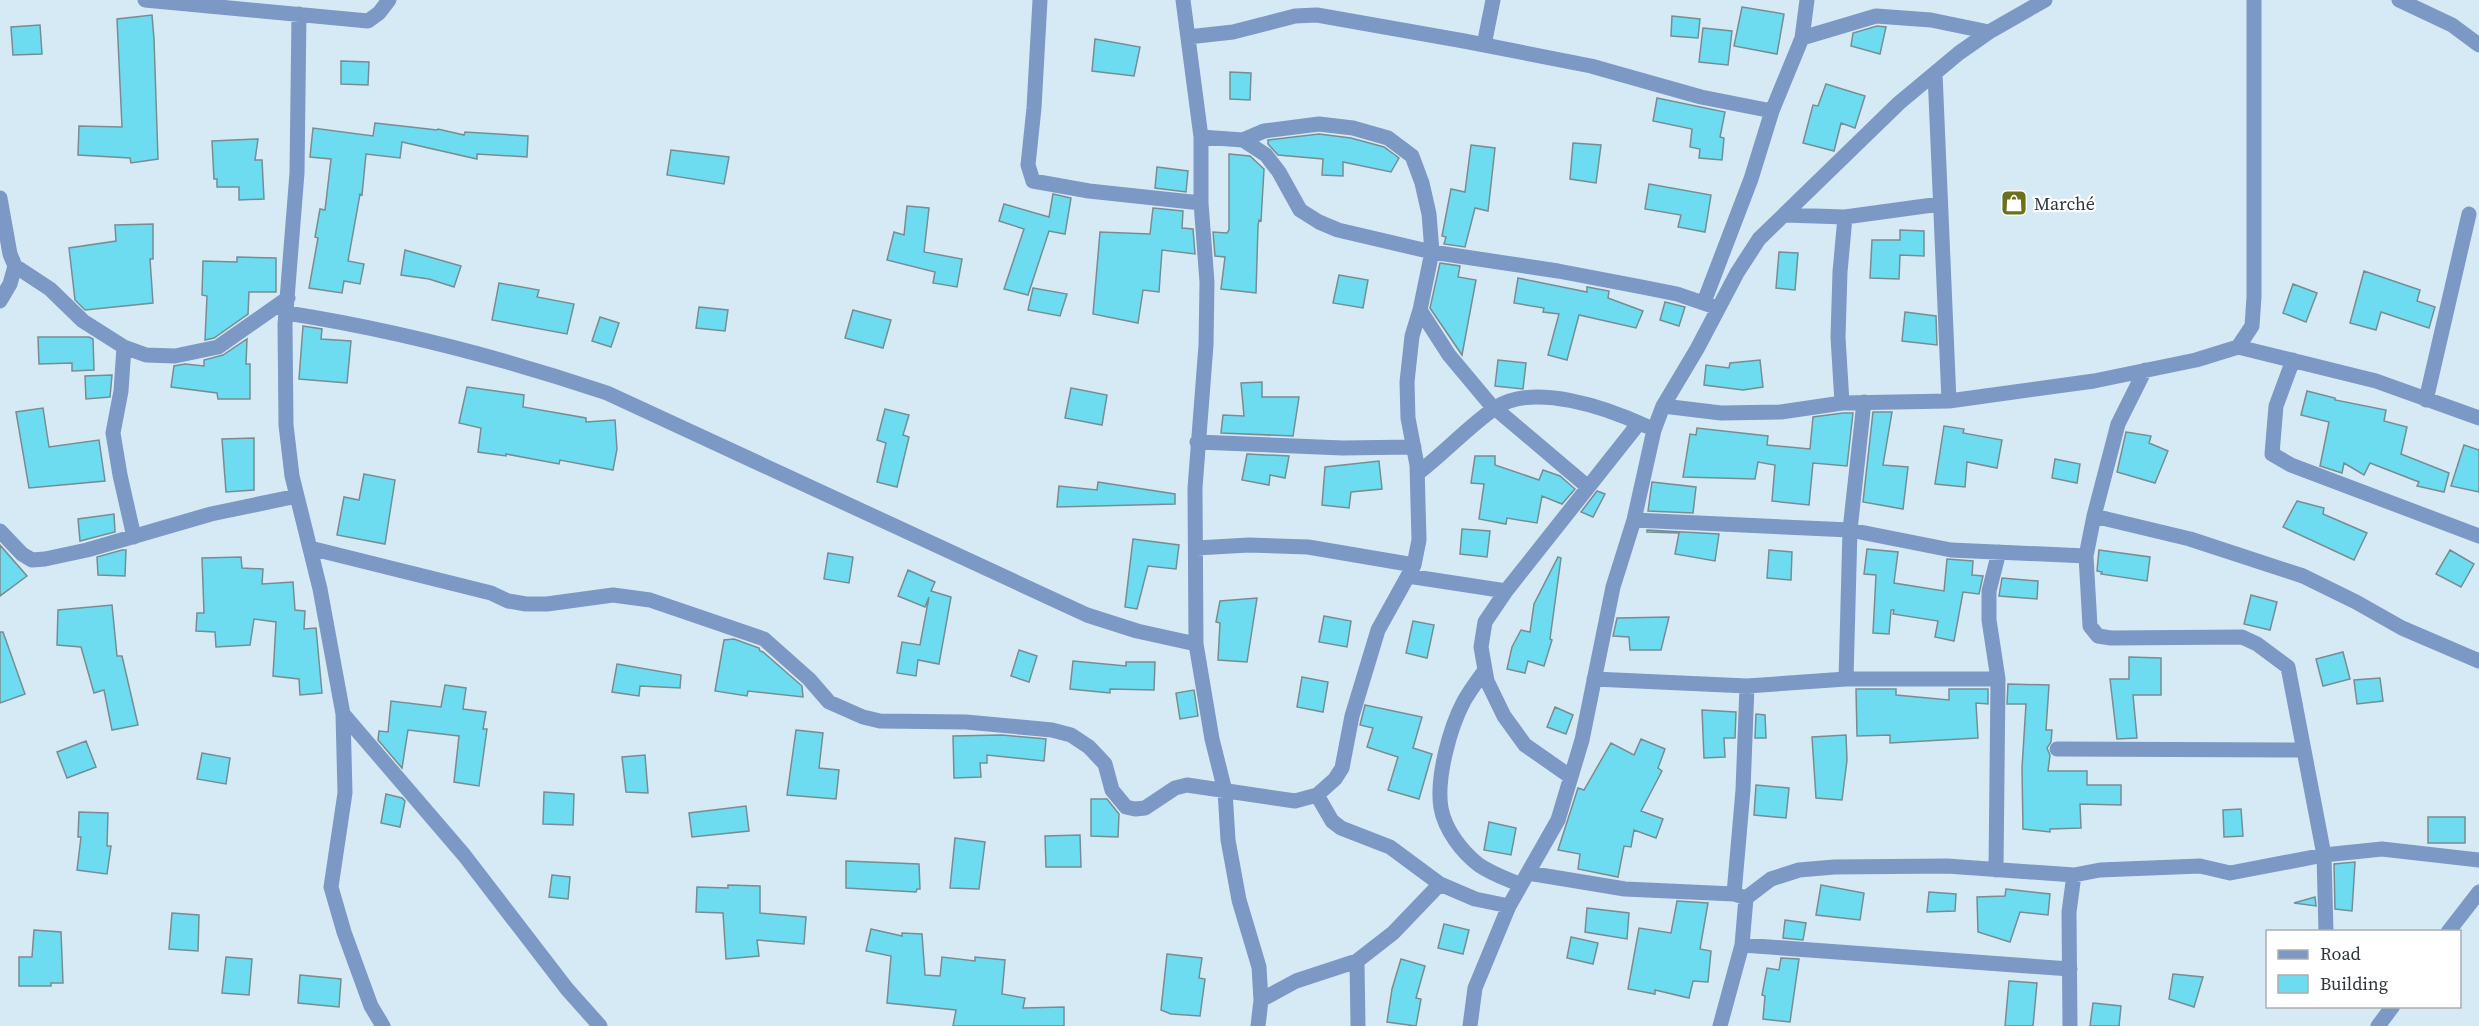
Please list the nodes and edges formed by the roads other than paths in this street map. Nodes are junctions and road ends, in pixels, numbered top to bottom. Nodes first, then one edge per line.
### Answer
1 (145, 0) edge
2 (389, 0) edge
3 (1040, 0) edge
4 (1184, 0) edge
5 (1493, 0) edge
6 (1807, 0) edge
7 (2045, 0) edge
8 (2254, 0) edge
9 (2399, 0) edge
10 (299, 14) junction
11 (1989, 32) junction
12 (1188, 37) junction
13 (1802, 39) junction
14 (1484, 45) junction
15 (2479, 45) edge
16 (1935, 73) junction
17 (1772, 111) junction
18 (1201, 137) junction
19 (1243, 140) junction
20 (0, 198) edge
21 (1201, 203) junction
22 (1940, 204) junction
23 (2469, 214) dead end
24 (1784, 215) junction
25 (1845, 217) junction
26 (1432, 252) junction
27 (15, 266) junction
28 (0, 301) edge
29 (287, 305) junction
30 (1711, 305) junction
31 (1420, 310) junction
32 (124, 347) junction
33 (2238, 347) junction
34 (2293, 360) junction
35 (2145, 370) junction
36 (2426, 400) junction
37 (1949, 401) junction
38 (1864, 402) junction
39 (1842, 403) junction
40 (1663, 406) junction
41 (1495, 408) junction
42 (2479, 418) edge
43 (1639, 423) junction
44 (1654, 430) junction
45 (1197, 442) junction
46 (1414, 447) junction
47 (1418, 473) junction
48 (1588, 487) junction
49 (297, 496) junction
50 (2094, 516) junction
51 (1634, 520) junction
52 (1850, 530) junction
53 (0, 531) edge
54 (2479, 536) edge
55 (134, 537) junction
56 (310, 548) junction
57 (1196, 548) junction
58 (1999, 552) junction
59 (2086, 556) junction
60 (1411, 570) junction
61 (1506, 591) junction
62 (1196, 644) junction
63 (2479, 661) edge
64 (1485, 670) junction
65 (1594, 679) junction
66 (1846, 679) junction
67 (1998, 679) junction
68 (1747, 686) junction
69 (343, 714) junction
70 (2057, 749) dead end
71 (2304, 750) junction
72 (1571, 777) junction
73 (1225, 791) junction
74 (1317, 795) junction
75 (2324, 855) junction
76 (2479, 860) edge
77 (1996, 870) junction
78 (2074, 875) junction
79 (1525, 879) junction
80 (1440, 884) junction
81 (2479, 892) edge
82 (1740, 896) junction
83 (1509, 906) junction
84 (2326, 930) edge
85 (2450, 930) edge
86 (1742, 945) junction
87 (1357, 961) junction
88 (2070, 969) junction
89 (1262, 1000) junction
90 (2392, 1008) edge
91 (383, 1026) edge
92 (600, 1026) edge
93 (1258, 1026) edge
94 (1358, 1026) edge
95 (1470, 1026) edge
96 (1720, 1026) edge
97 (2070, 1026) edge
98 (2378, 1026) edge

1 - 10 street
2 - 10 street
3 - 21 street
4 - 12 street
5 - 14 street
6 - 13 street
7 - 11 street
8 - 33 street
9 - 15 street
10 - 29 street
11 - 13 street
11 - 16 street
12 - 14 street
12 - 18 street
13 - 17 street
14 - 17 street
16 - 22 street
16 - 24 street
17 - 30 street
18 - 19 street
18 - 21 street
19 - 26 street
19 - 26 street
20 - 27 street
21 - 45 street
22 - 25 street
22 - 37 street
23 - 36 street
24 - 25 street
24 - 30 street
25 - 39 street
26 - 30 street
26 - 31 street
27 - 28 street
27 - 32 street
29 - 32 street
29 - 49 street
29 - 62 street
30 - 40 street
31 - 41 street
31 - 46 street
32 - 55 street
33 - 34 street
33 - 35 street
34 - 36 street
34 - 54 street
35 - 37 street
35 - 50 street
36 - 42 street
37 - 38 street
38 - 39 street
38 - 52 street
39 - 40 street
40 - 44 street
41 - 43 street
41 - 47 street
41 - 48 street
43 - 44 street
43 - 48 street
44 - 51 street
45 - 46 street
45 - 57 street
46 - 47 street
47 - 60 street
48 - 61 street
49 - 55 street
49 - 56 street
50 - 59 street
50 - 63 street
51 - 52 street
51 - 65 street
52 - 58 street
52 - 66 street
53 - 55 street
56 - 69 street
56 - 73 street
57 - 60 street
57 - 62 street
58 - 59 street
58 - 67 street
59 - 71 street
60 - 61 street
60 - 74 street
61 - 64 street
62 - 73 street
64 - 72 street
64 - 79 street
65 - 68 street
65 - 72 street
66 - 67 street
66 - 68 street
67 - 77 street
68 - 82 street
69 - 91 street
69 - 92 street
70 - 71 street
71 - 75 street
72 - 79 street
73 - 74 street
73 - 89 street
74 - 80 street
75 - 76 street
75 - 78 street
75 - 84 street
77 - 78 street
77 - 82 street
78 - 88 street
79 - 82 street
79 - 83 street
80 - 83 street
80 - 87 street
81 - 85 street
82 - 86 street
83 - 95 street
86 - 88 street
86 - 96 street
87 - 89 street
87 - 94 street
88 - 97 street
89 - 93 street
90 - 98 street

